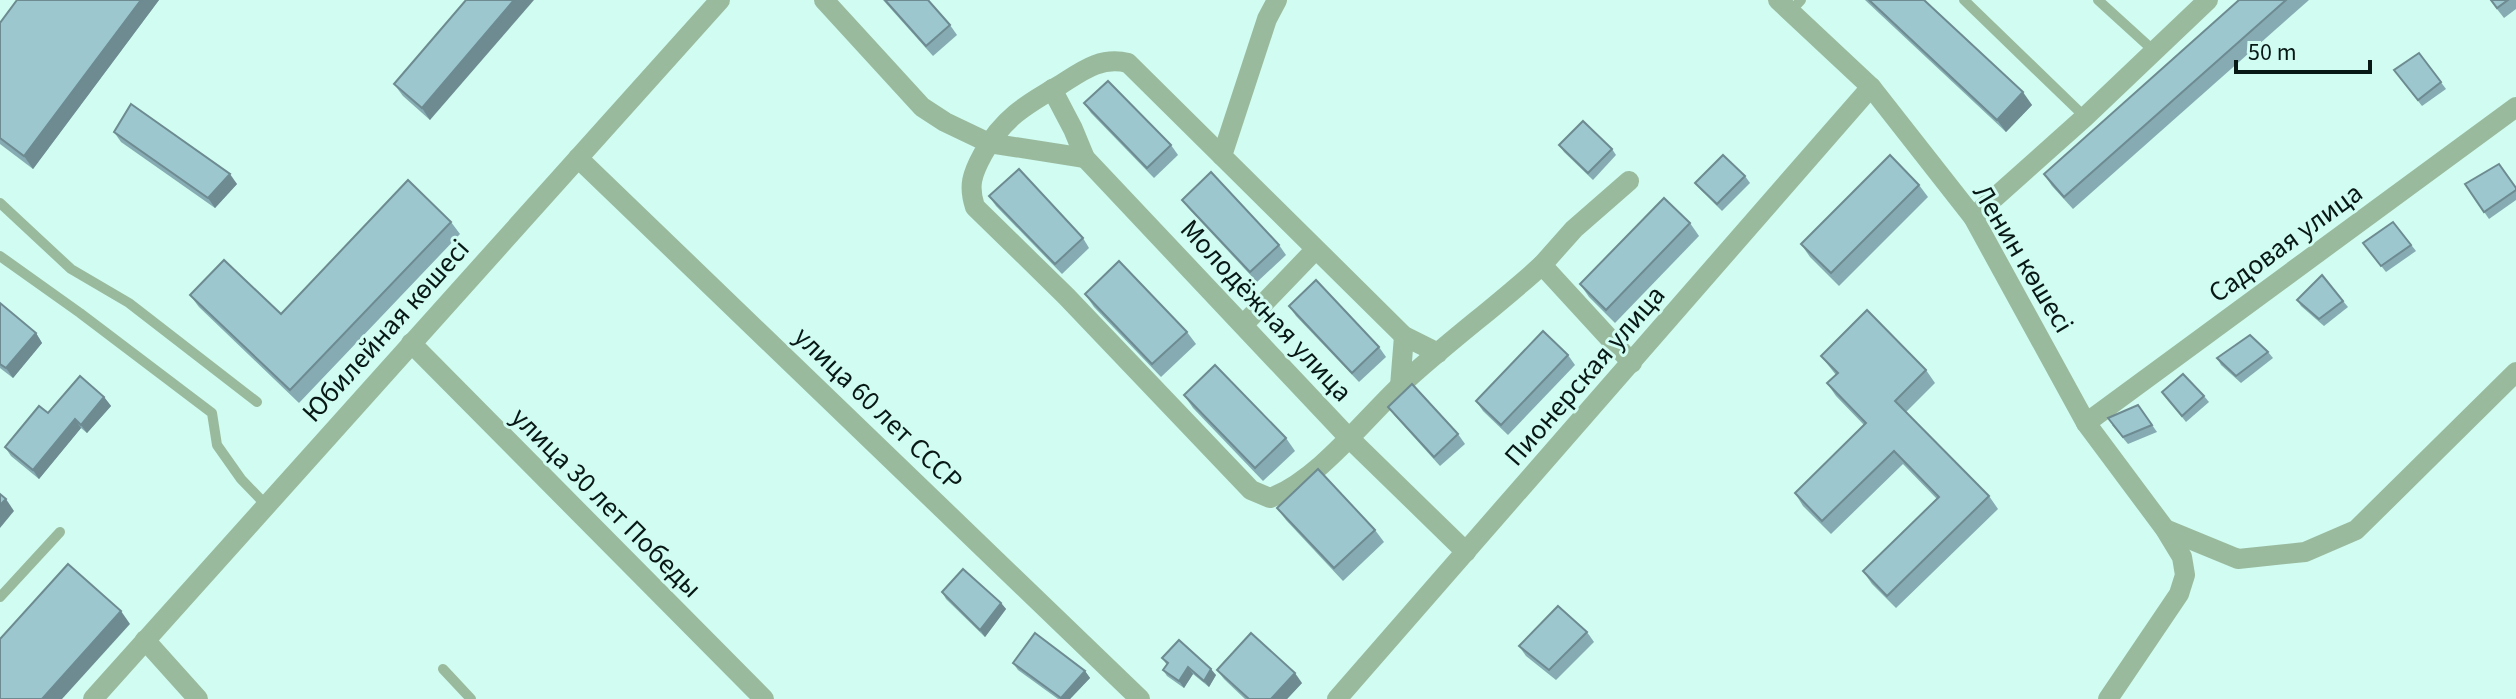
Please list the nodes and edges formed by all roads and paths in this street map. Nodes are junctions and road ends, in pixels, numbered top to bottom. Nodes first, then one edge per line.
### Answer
1 (720, 0) edge
2 (824, 0) edge
3 (1277, 0) edge
4 (1964, 0) edge
5 (2098, 0) edge
6 (2208, 0) edge
7 (1790, 4) edge
8 (2154, 51) junction
9 (1871, 87) junction
10 (1052, 89) junction
11 (2516, 107) edge
12 (2085, 117) junction
13 (989, 143) junction
14 (1222, 156) junction
15 (578, 158) junction
16 (1085, 158) junction
17 (1629, 181) dead end
18 (0, 203) edge
19 (1973, 217) junction
20 (1315, 250) junction
21 (0, 256) edge
22 (1542, 265) junction
23 (1244, 324) junction
24 (1404, 336) junction
25 (411, 343) junction
26 (1438, 353) junction
27 (1632, 363) junction
28 (2516, 372) edge
29 (1400, 386) junction
30 (257, 402) dead end
31 (2086, 423) junction
32 (1349, 438) junction
33 (266, 505) junction
34 (2165, 529) junction
35 (60, 532) dead end
36 (1466, 552) junction
37 (0, 597) edge
38 (145, 640) junction
39 (443, 669) dead end
40 (1349, 695) edge
41 (196, 698) edge
42 (93, 699) edge
43 (471, 699) edge
44 (764, 699) edge
45 (1140, 699) edge
46 (2108, 699) edge

1 - 15 street, Юбилейная көшесі
2 - 13 street
3 - 14 street
4 - 12 lane
5 - 8 lane
6 - 8 street
7 - 9 street, Ленин көшесі
8 - 12 street
9 - 19 street, Ленин көшесі
9 - 27 street, Пионерская улица
10 - 13 street
10 - 14 street
10 - 16 street, Молодёжная улица
11 - 31 street, Садовая улица
12 - 19 street
13 - 16 street
13 - 32 street
14 - 20 street
15 - 25 street, Юбилейная көшесі
15 - 45 street, улица 60 лет СССР
16 - 23 street, Молодёжная улица
17 - 22 street
18 - 30 lane
19 - 31 street, Ленин көшесі
20 - 23 street
20 - 24 street
21 - 33 lane
22 - 26 street
22 - 27 street
23 - 32 street, Молодёжная улица
24 - 26 street
24 - 29 street
25 - 33 street, Юбилейная көшесі
25 - 44 street, улица 30 лет Победы
26 - 29 street
27 - 36 street, Пионерская улица
28 - 34 street
29 - 32 street
31 - 34 street, Ленин көшесі
32 - 36 street, Молодёжная улица
33 - 38 street, Юбилейная көшесі
34 - 46 street, Ленин көшесі
35 - 37 lane
36 - 40 street, Пионерская улица
38 - 41 street
38 - 42 street, Юбилейная көшесі
39 - 43 lane

